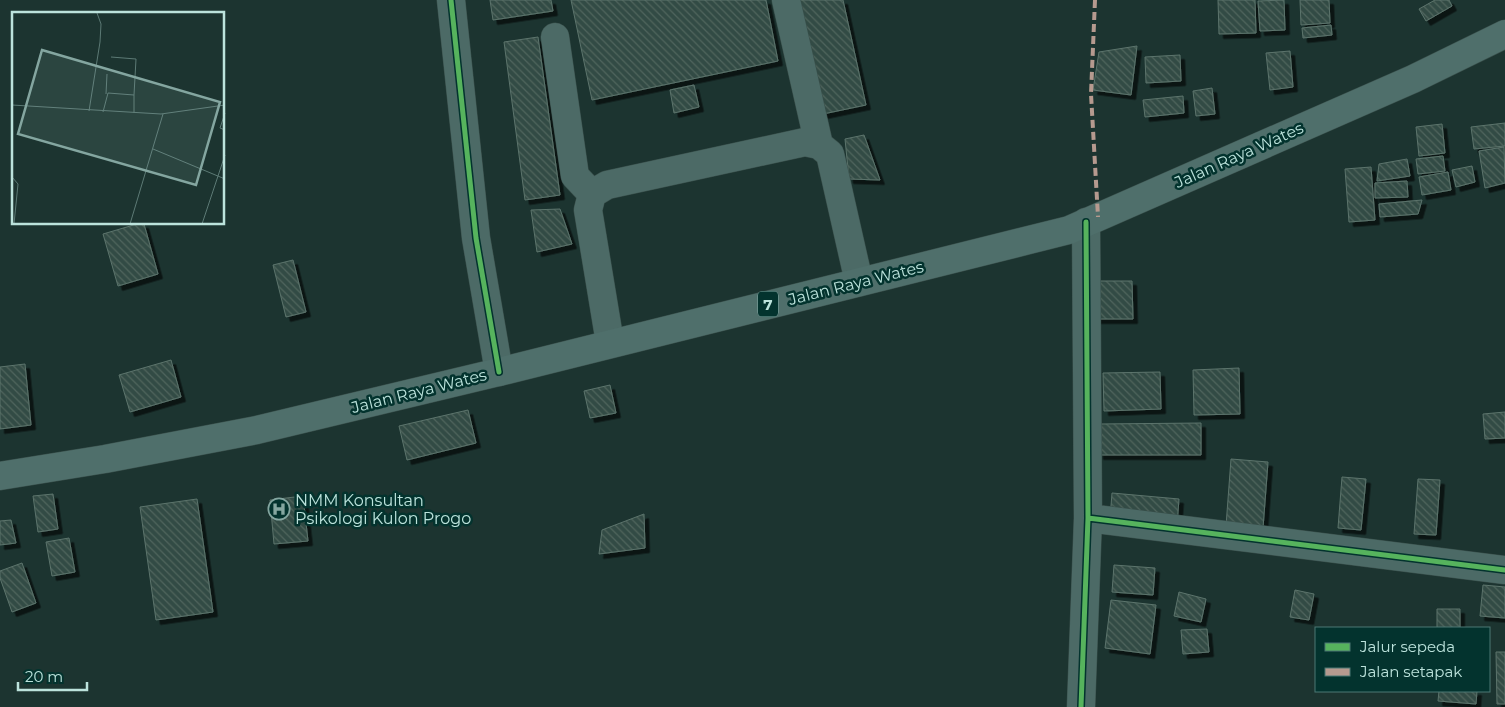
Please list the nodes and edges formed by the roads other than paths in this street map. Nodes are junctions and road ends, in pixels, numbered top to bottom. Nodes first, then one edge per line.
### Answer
1 (452, 0) edge
2 (786, 0) edge
3 (1505, 34) edge
4 (555, 37) dead end
5 (819, 145) junction
6 (592, 194) junction
7 (1086, 222) junction
8 (859, 282) junction
9 (610, 343) junction
10 (499, 372) junction
11 (0, 476) edge
12 (1088, 518) junction
13 (1505, 570) edge
14 (1081, 707) edge

1 - 10 street
2 - 5 street
3 - 7 highway, Jalan Raya Wates / 7
4 - 6 street
5 - 6 street
5 - 8 street
6 - 9 street
7 - 8 highway, Jalan Raya Wates / 7
7 - 12 street
8 - 9 highway, Jalan Raya Wates / 7
9 - 10 highway, Jalan Raya Wates / 7
10 - 11 highway, Jalan Raya Wates / 7
12 - 13 street
12 - 14 street

